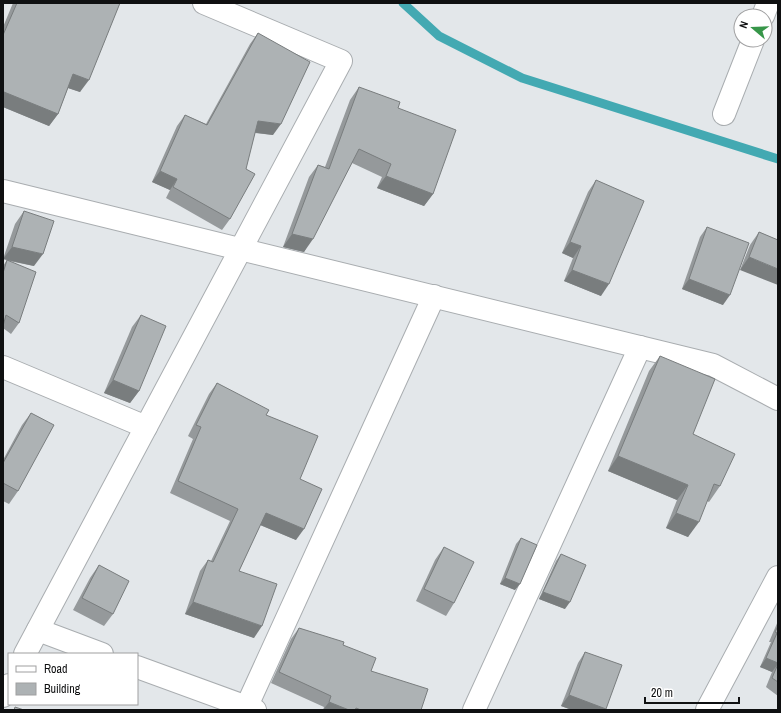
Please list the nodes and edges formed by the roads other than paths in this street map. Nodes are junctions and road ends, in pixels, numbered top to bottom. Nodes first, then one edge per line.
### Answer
1 (204, 3) edge
2 (750, 48) edge
3 (724, 114) dead end
4 (3, 191) edge
5 (241, 249) junction
6 (434, 296) junction
7 (640, 347) junction
8 (3, 367) edge
9 (778, 399) edge
10 (146, 427) junction
11 (778, 577) edge
12 (38, 630) junction
13 (26, 653) edge
14 (99, 653) edge
15 (138, 667) edge
16 (8, 687) edge
17 (3, 696) edge
18 (249, 709) edge
19 (474, 710) edge
20 (707, 710) edge

1 - 5 street
2 - 3 street
4 - 5 street
5 - 6 street
5 - 10 street
6 - 7 street
6 - 18 street
7 - 9 street
7 - 19 street
8 - 10 street
10 - 12 street
11 - 20 street
12 - 13 street
12 - 14 street
15 - 18 street
16 - 17 street

